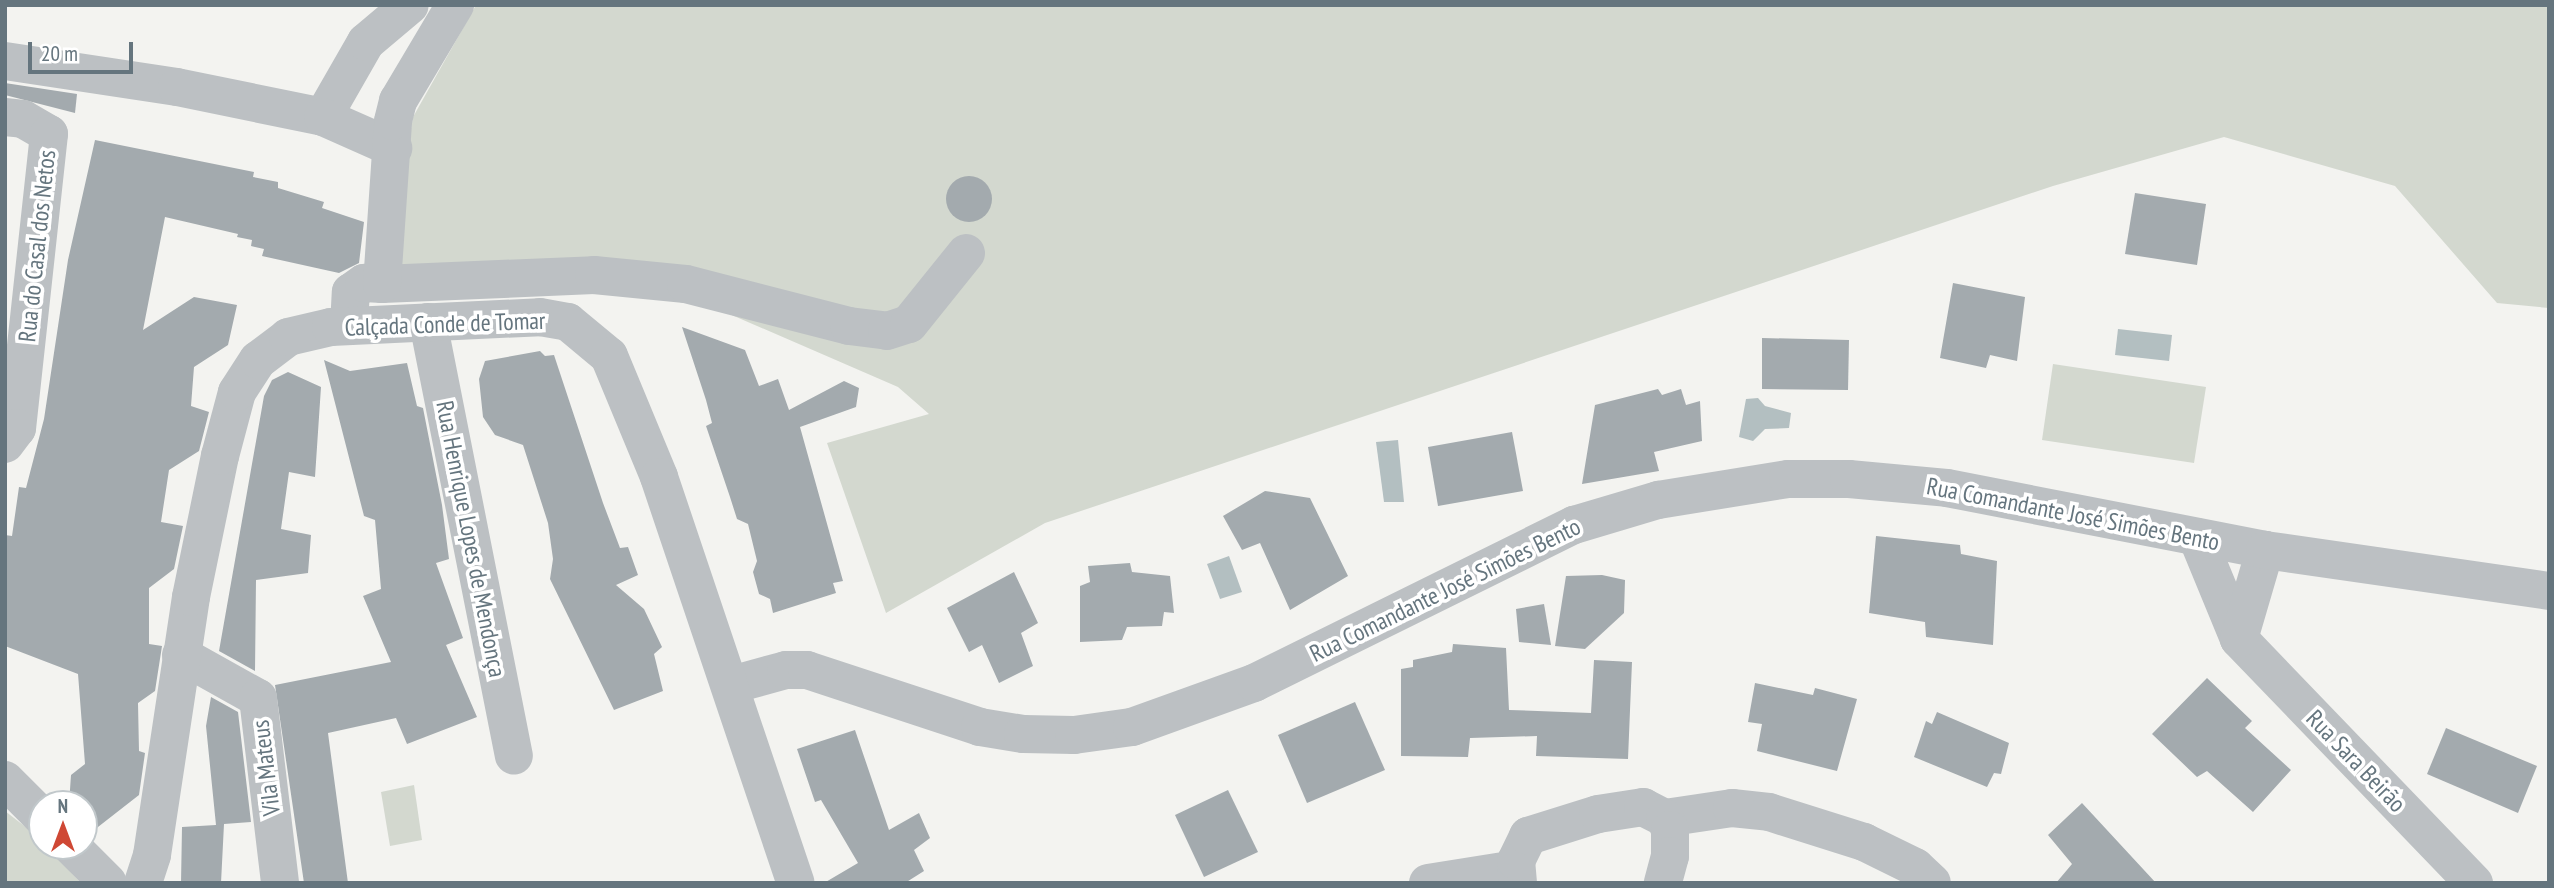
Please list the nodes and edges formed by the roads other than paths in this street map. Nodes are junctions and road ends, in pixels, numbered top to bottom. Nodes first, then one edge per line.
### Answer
1 (410, 5) edge
2 (455, 5) edge
3 (5, 61) edge
4 (5, 117) edge
5 (323, 117) junction
6 (393, 148) junction
7 (966, 253) dead end
8 (382, 284) junction
9 (428, 322) junction
10 (349, 326) junction
11 (5, 444) edge
12 (2197, 537) junction
13 (2265, 550) junction
14 (2549, 591) edge
15 (2239, 639) junction
16 (181, 655) junction
17 (732, 685) junction
18 (514, 756) dead end
19 (5, 780) edge
20 (28, 803) edge
21 (1665, 818) junction
22 (85, 860) edge
23 (1517, 876) edge
24 (108, 883) edge
25 (143, 883) edge
26 (280, 883) edge
27 (796, 883) edge
28 (1429, 883) edge
29 (1663, 883) edge
30 (1932, 883) edge
31 (2474, 883) edge

1 - 5 street
2 - 6 street
3 - 5 street
4 - 11 street, Rua do Casal dos Netos
5 - 6 street
6 - 8 street
7 - 8 street
8 - 10 street
9 - 10 street, Calçada Conde de Tomar
9 - 17 street, Calçada Conde de Tomar
9 - 18 street, Rua Henrique Lopes de Mendonça
10 - 16 street, Calçada Conde de Tomar
12 - 13 street, Rua Comandante José Simões Bento
12 - 15 street, Rua Sara Beirão
12 - 17 street, Rua Comandante José Simões Bento
13 - 14 street, Rua Comandante José Simões Bento
13 - 15 street
15 - 31 street, Rua Sara Beirão
16 - 25 street, Calçada Conde de Tomar
16 - 26 street, Vila Mateus
17 - 27 street, Calçada Conde de Tomar
19 - 20 street
21 - 23 street
21 - 29 street
21 - 30 street
22 - 24 street
23 - 28 street

